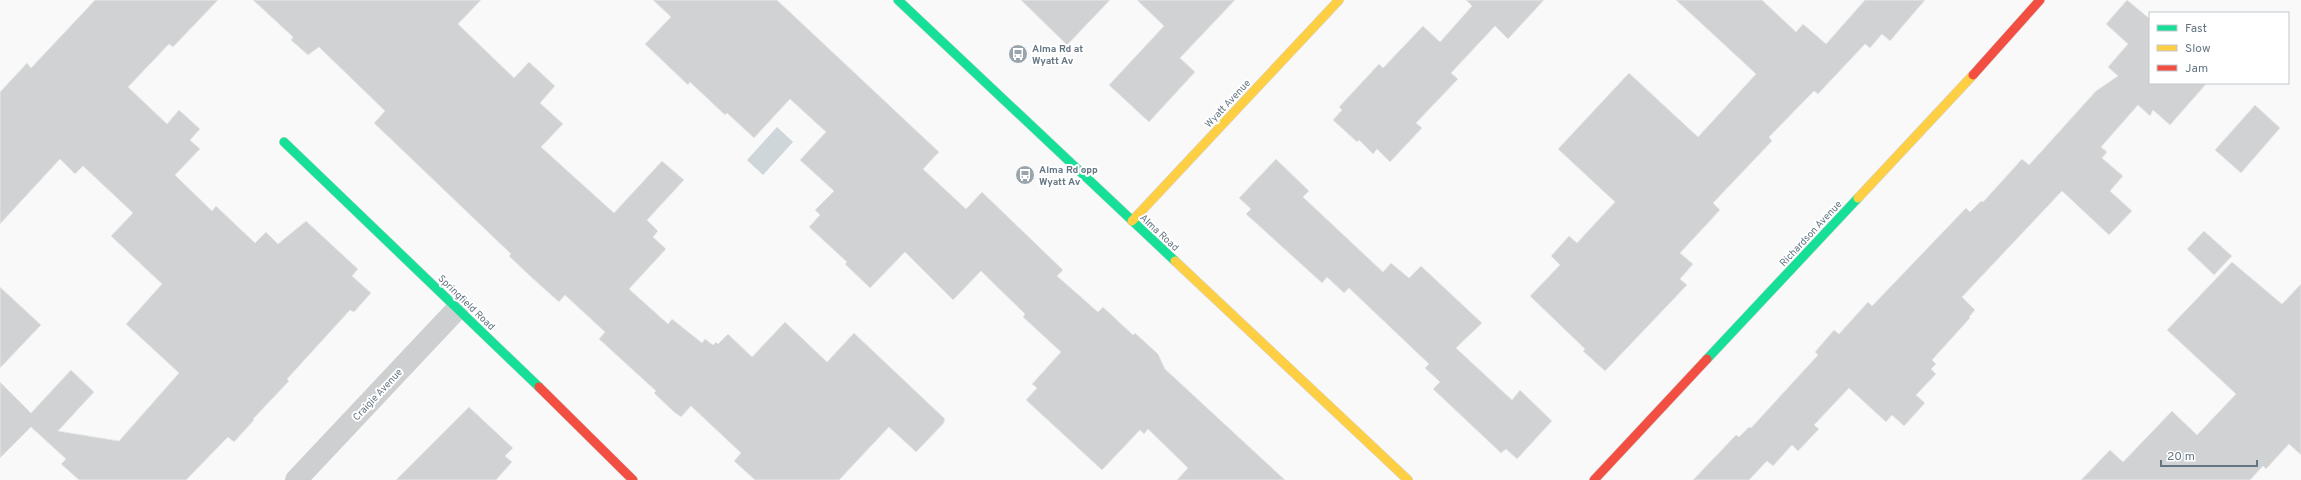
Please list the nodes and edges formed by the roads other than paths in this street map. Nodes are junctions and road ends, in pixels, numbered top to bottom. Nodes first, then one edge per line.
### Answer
1 (898, 0) edge
2 (1339, 0) edge
3 (2040, 0) edge
4 (284, 142) dead end
5 (1132, 221) junction
6 (458, 308) junction
7 (296, 480) edge
8 (633, 480) edge
9 (1408, 480) edge
10 (1594, 480) edge

1 - 5 street, Alma Road
2 - 5 street, Wyatt Avenue
3 - 10 street, Richardson Avenue
4 - 6 street, Springfield Road
5 - 9 street, Alma Road
6 - 7 street, Craigie Avenue
6 - 8 street, Springfield Road

